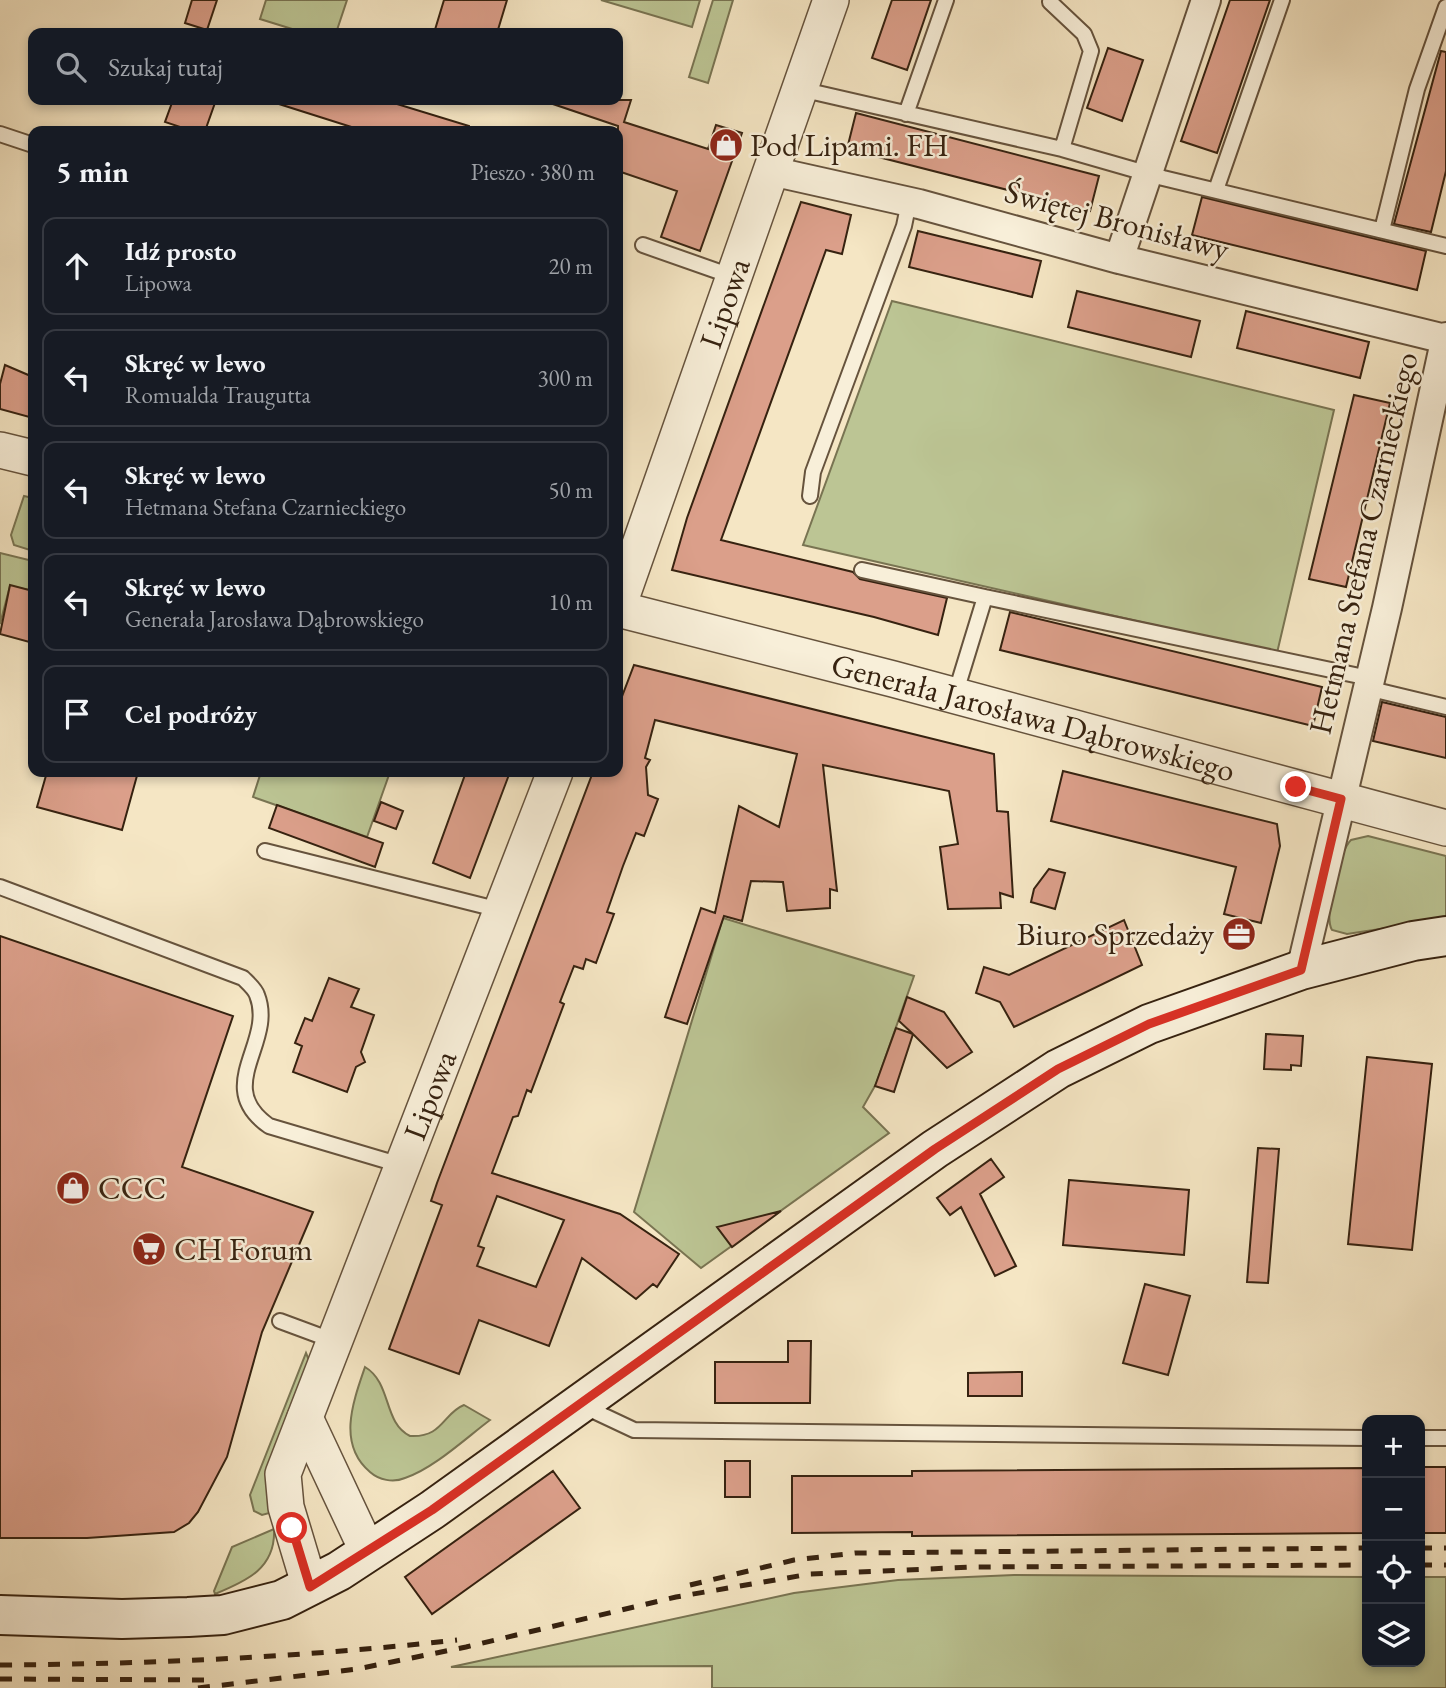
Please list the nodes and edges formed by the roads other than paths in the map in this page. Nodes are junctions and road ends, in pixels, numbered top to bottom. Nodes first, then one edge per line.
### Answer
1 (831, 0) edge
2 (946, 0) edge
3 (1206, 0) edge
4 (1282, 0) edge
5 (1050, 2) dead end
6 (1446, 7) edge
7 (800, 89) junction
8 (906, 114) junction
9 (0, 134) edge
10 (28, 143) edge
11 (1062, 149) junction
12 (771, 172) junction
13 (1147, 172) junction
14 (1216, 191) junction
15 (909, 202) junction
16 (1382, 230) junction
17 (643, 245) dead end
18 (1446, 246) edge
19 (1119, 259) junction
20 (734, 277) junction
21 (1446, 338) edge
22 (0, 450) edge
23 (28, 457) edge
24 (810, 496) dead end
25 (862, 570) dead end
26 (623, 594) edge
27 (985, 597) junction
28 (623, 609) edge
29 (1368, 683) junction
30 (955, 695) junction
31 (1446, 707) edge
32 (553, 777) edge
33 (1341, 799) junction
34 (1446, 828) edge
35 (265, 851) dead end
36 (0, 887) edge
37 (501, 911) junction
38 (1446, 936) edge
39 (1301, 970) junction
40 (404, 1166) junction
41 (280, 1321) dead end
42 (335, 1341) junction
43 (580, 1404) junction
44 (305, 1418) junction
45 (1362, 1437) edge
46 (1425, 1438) edge
47 (1446, 1438) edge
48 (368, 1552) junction
49 (310, 1587) junction
50 (0, 1615) edge

1 - 7 street, Lipowa
2 - 8 lane
3 - 13 street
4 - 14 lane
5 - 11 lane
6 - 16 lane
7 - 8 lane
7 - 12 street, Lipowa
8 - 11 lane
9 - 10 lane
11 - 13 lane
12 - 15 street, Świętej Bronisławy
12 - 20 street, Lipowa
13 - 14 lane
13 - 19 street
14 - 16 lane
15 - 19 street, Świętej Bronisławy
15 - 24 lane
16 - 18 lane
17 - 20 lane
19 - 21 street, Świętej Bronisławy
20 - 26 street, Lipowa
21 - 29 street, Hetmana Stefana Czarnieckiego
22 - 23 street
25 - 27 lane
27 - 29 lane
27 - 30 lane
28 - 30 street, Generała Jarosława Dąbrowskiego
29 - 31 lane
29 - 33 street, Hetmana Stefana Czarnieckiego
30 - 33 street, Generała Jarosława Dąbrowskiego
32 - 37 street, Lipowa
33 - 34 street, Generała Jarosława Dąbrowskiego
33 - 39 street, Hetmana Stefana Czarnieckiego
35 - 37 lane
36 - 40 lane
37 - 40 street, Lipowa
38 - 39 main road
39 - 43 main road
40 - 42 street, Lipowa
41 - 42 lane
42 - 44 street, Lipowa
43 - 45 lane
43 - 48 main road
44 - 48 street
44 - 49 street, Lipowa
46 - 47 lane
48 - 49 main road
49 - 50 main road

